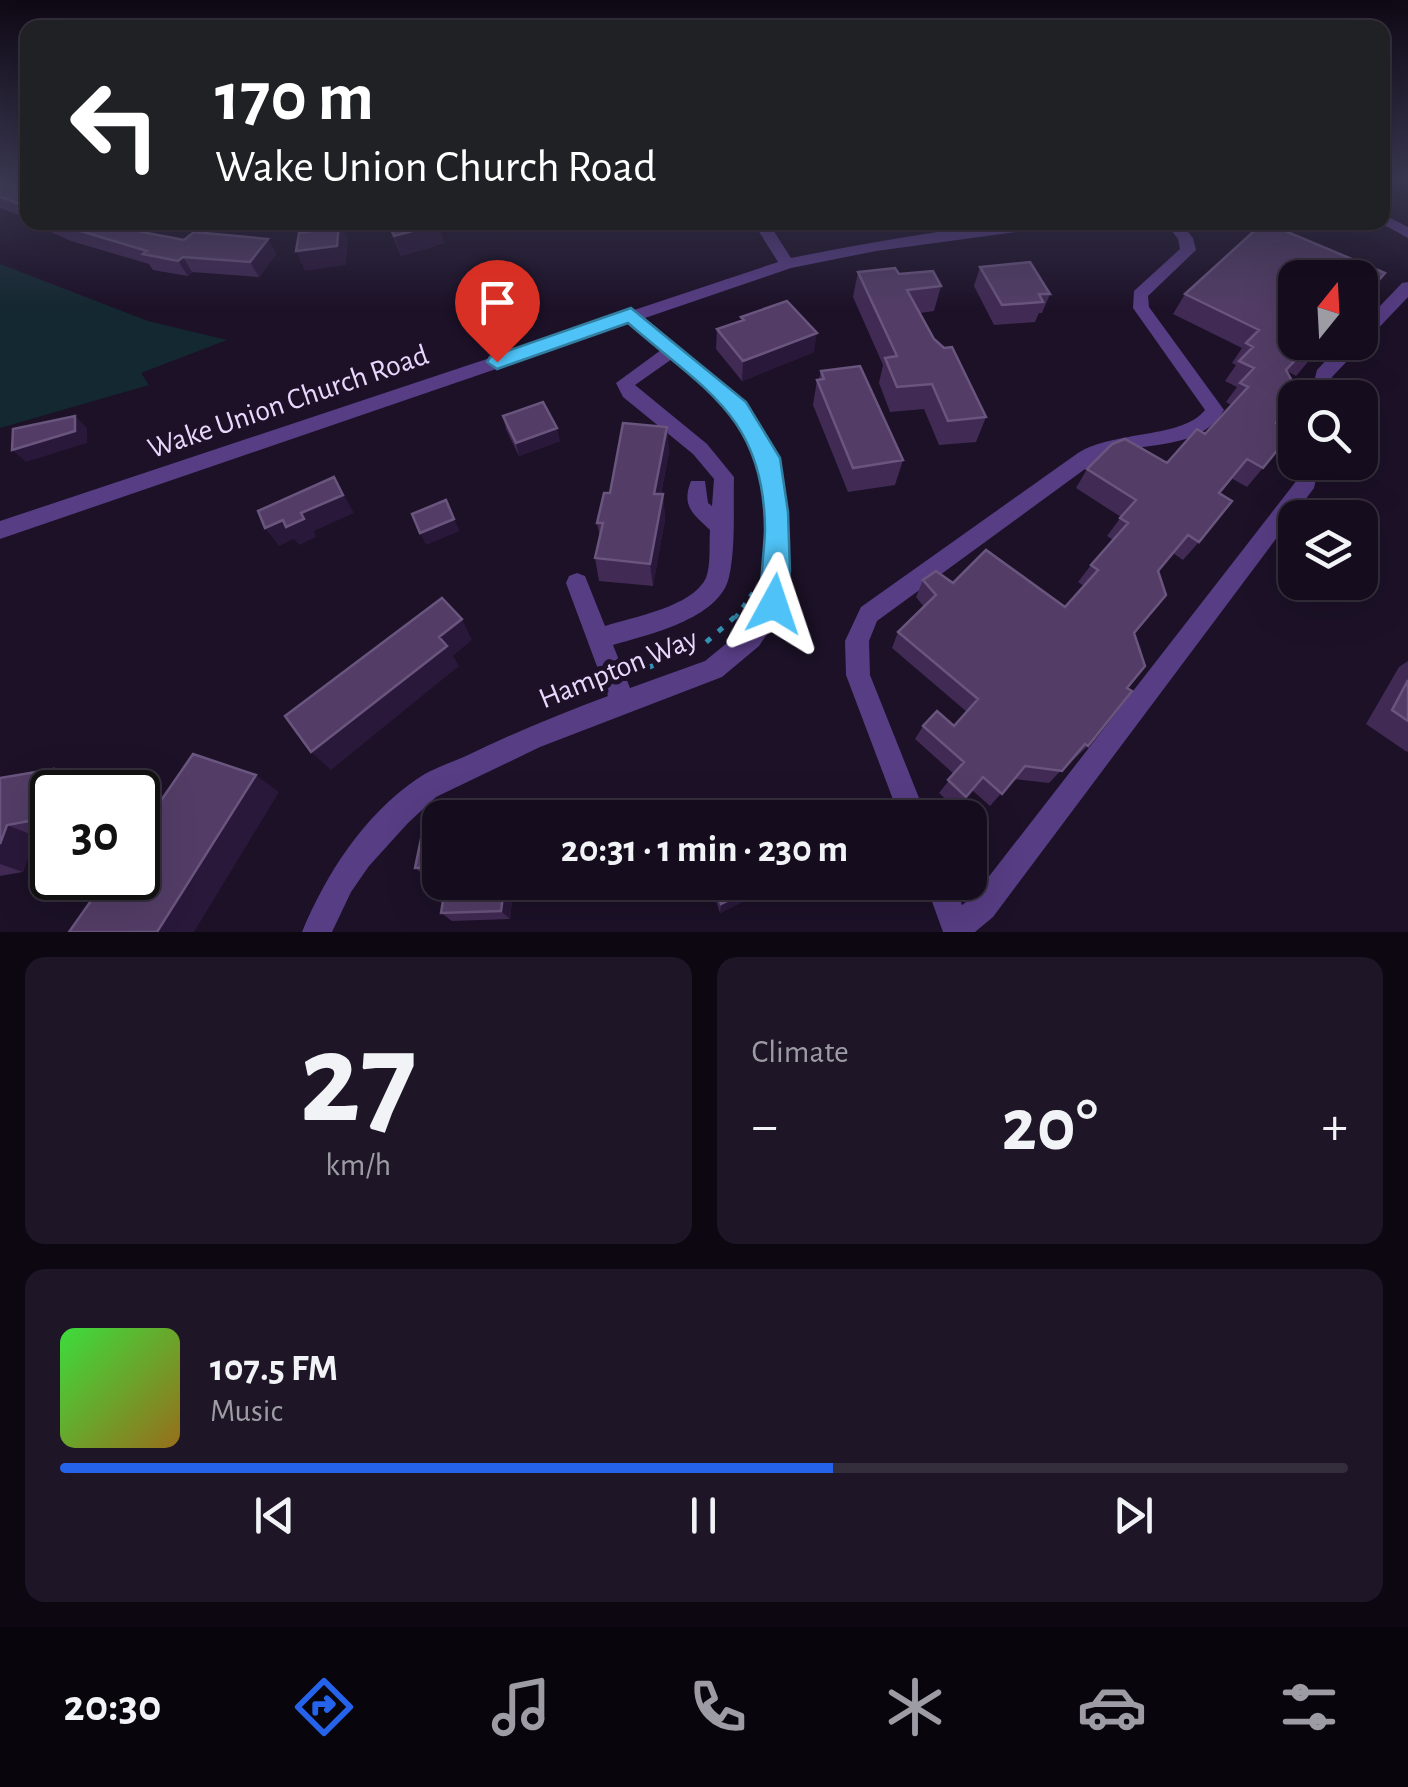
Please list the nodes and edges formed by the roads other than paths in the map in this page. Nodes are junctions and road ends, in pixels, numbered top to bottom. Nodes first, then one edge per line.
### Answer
1 (765, 230) edge
2 (999, 230) edge
3 (1178, 230) edge
4 (787, 264) junction
5 (1408, 287) edge
6 (631, 315) junction
7 (1378, 318) edge
8 (671, 351) junction
9 (1337, 360) edge
10 (1322, 380) edge
11 (700, 449) junction
12 (1307, 480) edge
13 (723, 528) junction
14 (0, 530) edge
15 (576, 583) dead end
16 (598, 639) junction
17 (623, 702) junction
18 (907, 800) edge
19 (946, 900) edge
20 (957, 930) edge
21 (317, 932) edge

1 - 4 street
2 - 4 street, Wake Union Church Road
3 - 18 street
4 - 6 street, Wake Union Church Road
5 - 7 street
6 - 8 street, Hampton Way
6 - 14 street, Wake Union Church Road
8 - 11 street
8 - 17 street, Hampton Way
9 - 10 street
11 - 13 street
11 - 13 street
12 - 20 street
13 - 16 street
15 - 16 street
16 - 17 street
17 - 21 street, Hampton Way
19 - 20 street

